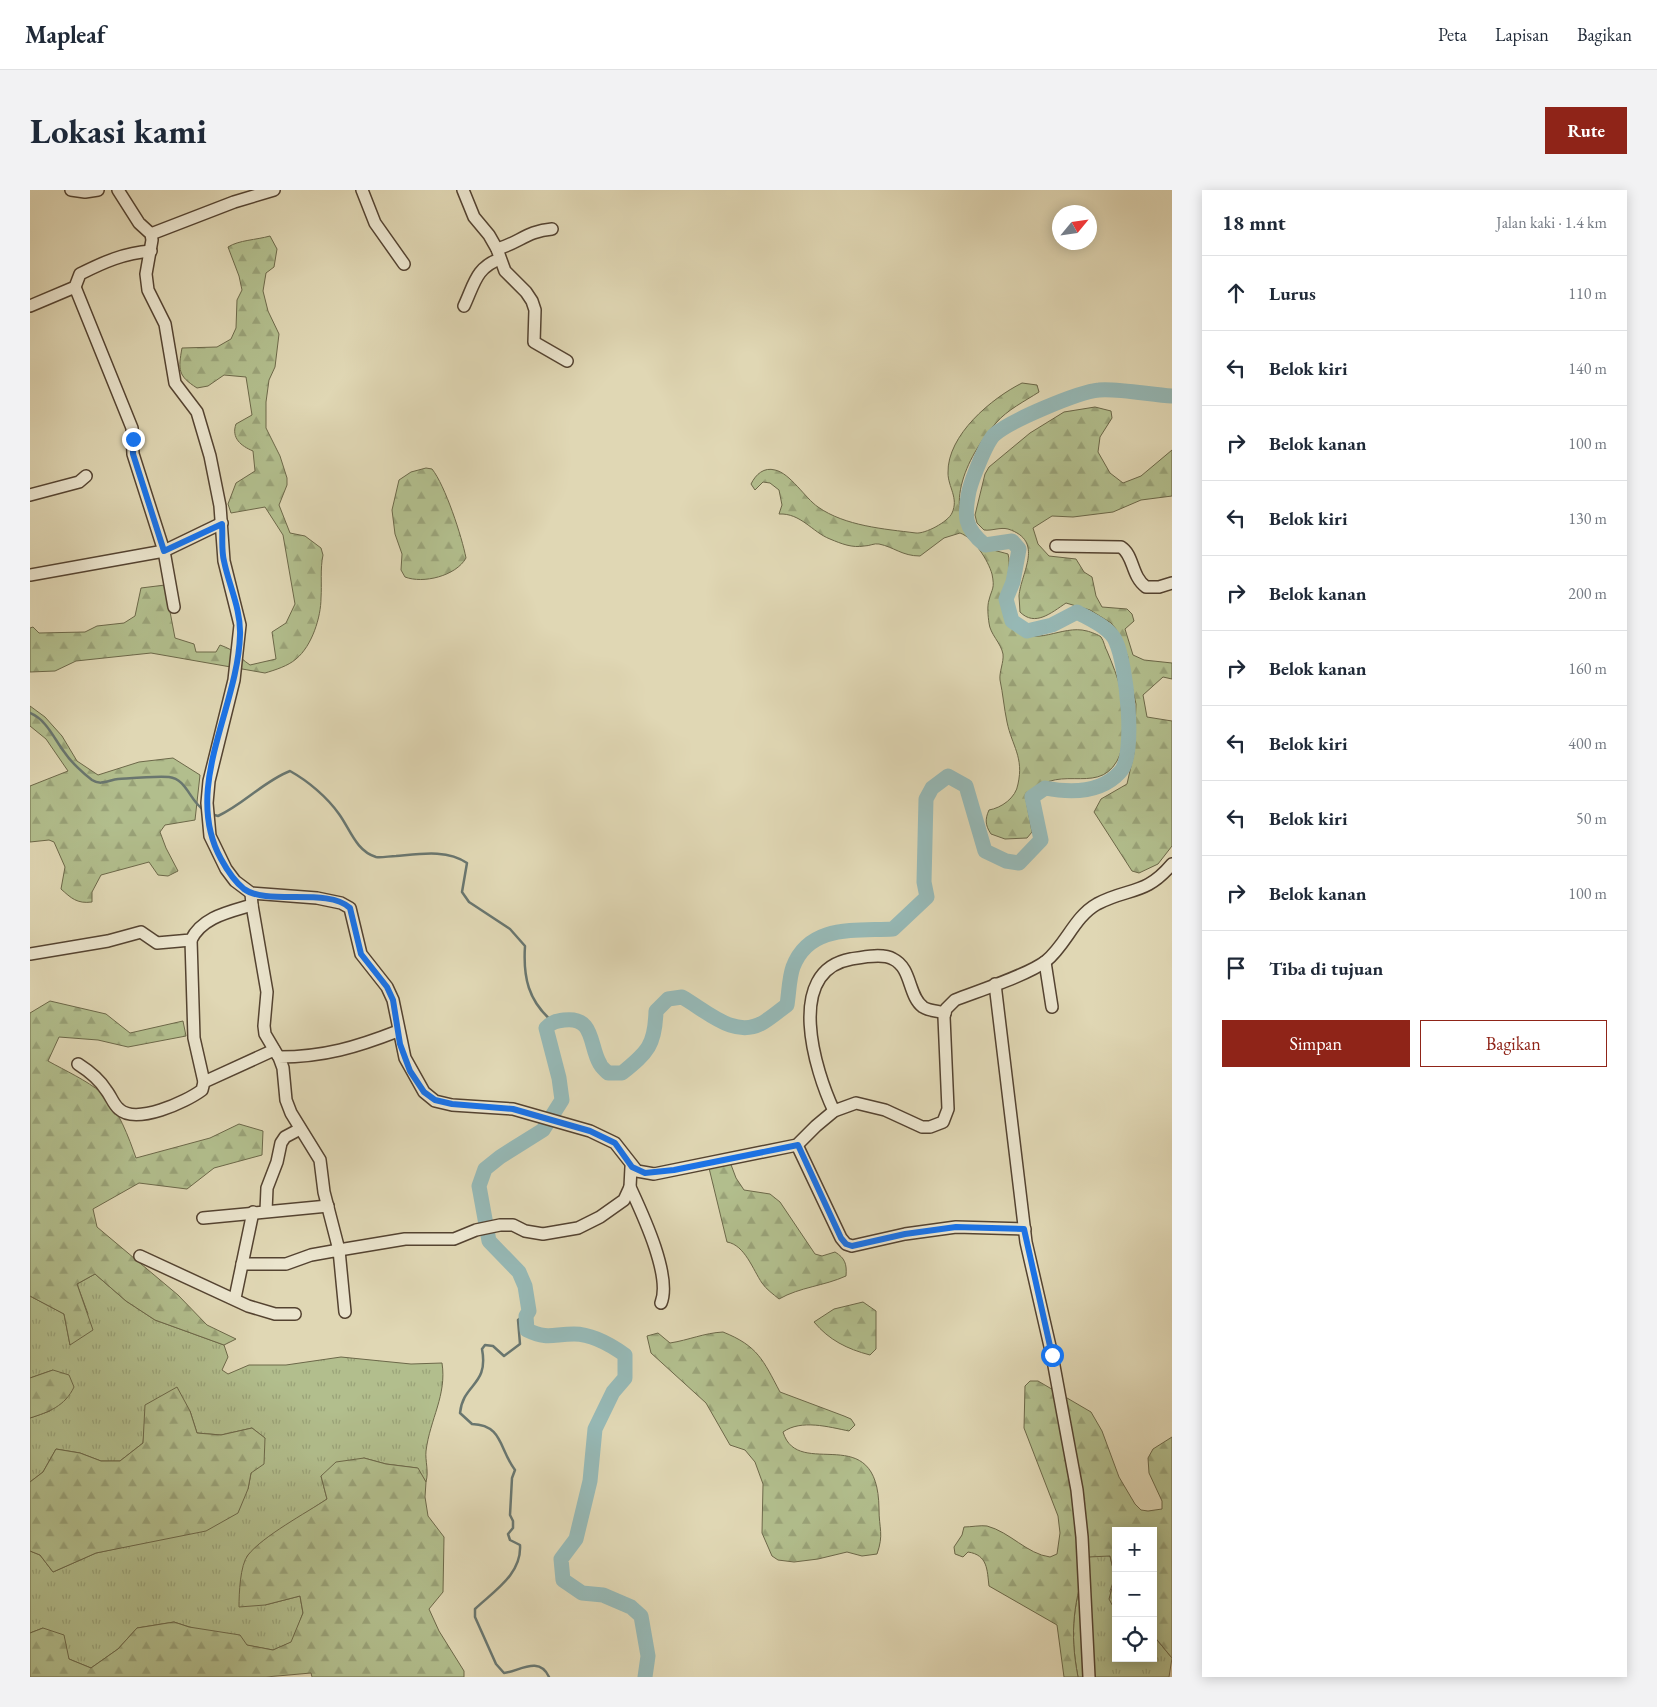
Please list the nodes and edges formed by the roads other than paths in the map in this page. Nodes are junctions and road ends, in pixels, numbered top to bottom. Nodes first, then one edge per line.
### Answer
1 (72, 190) edge
2 (98, 190) edge
3 (118, 190) edge
4 (274, 190) edge
5 (362, 190) edge
6 (463, 190) edge
7 (552, 229) dead end
8 (152, 234) junction
9 (151, 251) junction
10 (499, 254) junction
11 (404, 264) dead end
12 (75, 287) junction
13 (30, 306) edge
14 (464, 306) dead end
15 (567, 361) dead end
16 (86, 476) dead end
17 (30, 495) edge
18 (222, 524) junction
19 (1056, 546) dead end
20 (164, 551) junction
21 (30, 575) edge
22 (1172, 582) edge
23 (174, 607) dead end
24 (1172, 864) edge
25 (251, 893) junction
26 (252, 905) junction
27 (191, 940) junction
28 (30, 954) edge
29 (1046, 962) junction
30 (995, 984) junction
31 (1052, 1007) dead end
32 (945, 1013) junction
33 (398, 1031) junction
34 (277, 1054) junction
35 (78, 1064) dead end
36 (204, 1082) junction
37 (834, 1111) junction
38 (300, 1129) junction
39 (798, 1145) junction
40 (632, 1167) junction
41 (630, 1187) junction
42 (328, 1206) junction
43 (266, 1211) junction
44 (253, 1212) junction
45 (203, 1218) dead end
46 (1024, 1229) junction
47 (340, 1250) junction
48 (140, 1256) dead end
49 (242, 1264) junction
50 (235, 1298) junction
51 (661, 1303) dead end
52 (345, 1312) dead end
53 (295, 1314) dead end
54 (1089, 1677) edge

1 - 2 street
3 - 8 street
4 - 8 street
5 - 11 street
6 - 10 street
7 - 10 street
8 - 9 street
9 - 12 street
9 - 18 street
10 - 14 street
10 - 15 street
12 - 13 street
12 - 20 street
16 - 17 street
18 - 20 street
18 - 25 street
19 - 22 street
20 - 21 street
20 - 23 street
24 - 29 street
25 - 26 street
25 - 33 street
26 - 27 street
26 - 34 street
27 - 28 street
27 - 36 street
29 - 30 street
29 - 31 street
30 - 32 street
30 - 46 street
32 - 37 street
32 - 37 street
33 - 34 street
33 - 40 street
34 - 36 street
34 - 38 street
35 - 36 street
37 - 39 street
38 - 42 street
38 - 43 street
39 - 40 street
39 - 46 street
40 - 41 street
41 - 47 street
41 - 51 street
42 - 43 street
42 - 47 street
43 - 44 street
44 - 45 street
44 - 49 street
46 - 54 street
47 - 49 street
47 - 52 street
48 - 50 street
49 - 50 street
50 - 53 street

